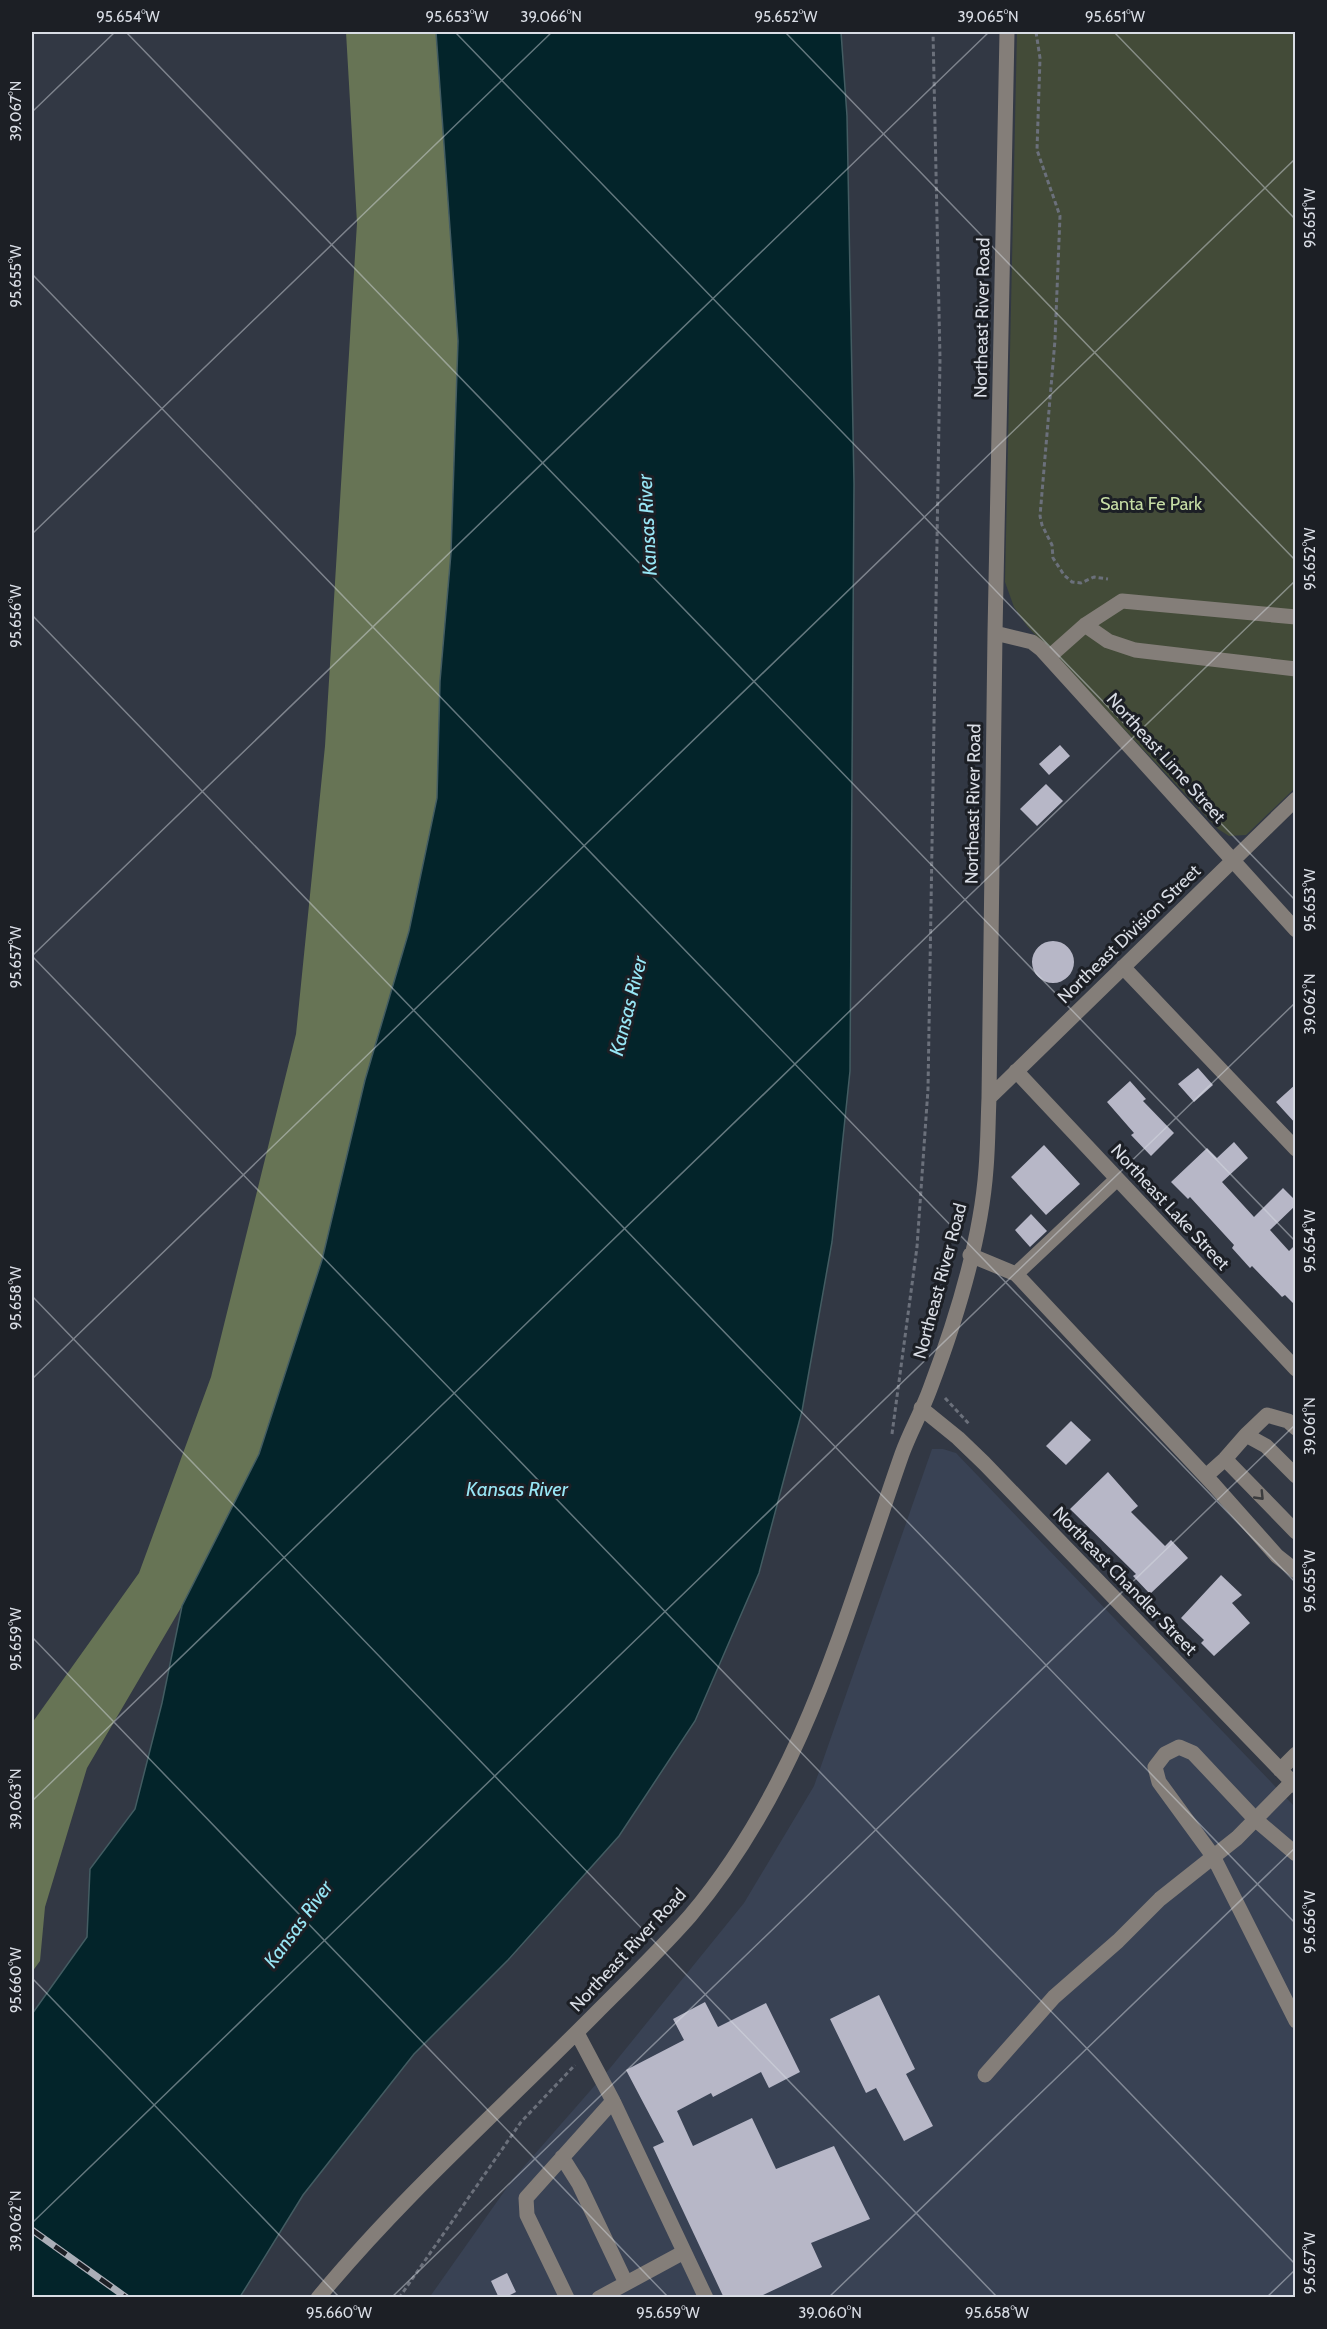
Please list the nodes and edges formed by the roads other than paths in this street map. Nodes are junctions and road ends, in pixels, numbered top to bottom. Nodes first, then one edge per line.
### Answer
1 (1007, 32) edge
2 (1296, 617) edge
3 (1085, 625) junction
4 (995, 633) junction
5 (1049, 657) junction
6 (1296, 669) edge
7 (1296, 799) edge
8 (1233, 860) junction
9 (1296, 930) edge
10 (1123, 967) junction
11 (1016, 1071) junction
12 (989, 1098) junction
13 (1296, 1149) edge
14 (1117, 1179) junction
15 (970, 1255) junction
16 (1016, 1274) junction
17 (1296, 1369) edge
18 (921, 1408) junction
19 (1296, 1428) edge
20 (1246, 1435) junction
21 (1225, 1459) junction
22 (1206, 1476) junction
23 (1296, 1476) edge
24 (1296, 1532) edge
25 (1296, 1571) edge
26 (1296, 1755) edge
27 (1280, 1770) junction
28 (1294, 1784) edge
29 (1256, 1820) junction
30 (1296, 1854) edge
31 (1213, 1856) junction
32 (1296, 2022) edge
33 (577, 2033) junction
34 (985, 2075) dead end
35 (613, 2101) junction
36 (562, 2157) junction
37 (684, 2252) junction
38 (626, 2283) junction
39 (318, 2298) edge
40 (567, 2298) edge
41 (599, 2298) edge
42 (706, 2298) edge

1 - 4 street, Northeast River Road
2 - 3 street
3 - 5 street
3 - 6 street
4 - 5 street, Northeast Lime Street
4 - 12 street, Northeast River Road
5 - 8 street, Northeast Lime Street
7 - 8 street, Northeast Division Street
8 - 9 street, Northeast Lime Street
8 - 10 street, Northeast Division Street
10 - 11 street, Northeast Division Street
10 - 13 street
11 - 12 street, Northeast Division Street
11 - 14 street, Northeast Lake Street
12 - 15 street, Northeast River Road
14 - 16 street
14 - 17 street, Northeast Lake Street
15 - 16 street
15 - 18 street, Northeast River Road
16 - 22 street
18 - 27 street, Northeast Chandler Street
18 - 33 street, Northeast River Road
19 - 20 street
20 - 21 street
20 - 23 street
21 - 22 street
21 -> 24 street
22 - 25 street
26 - 27 street
27 - 28 street, Northeast Chandler Street
28 - 29 street
29 - 30 street
29 - 31 street
29 - 31 street
31 - 32 street
31 - 34 street
33 - 35 street
33 - 39 street, Northeast River Road
35 - 36 street
35 - 37 street
36 - 38 street
36 - 40 street
37 - 38 street
37 - 42 street
38 - 41 street

